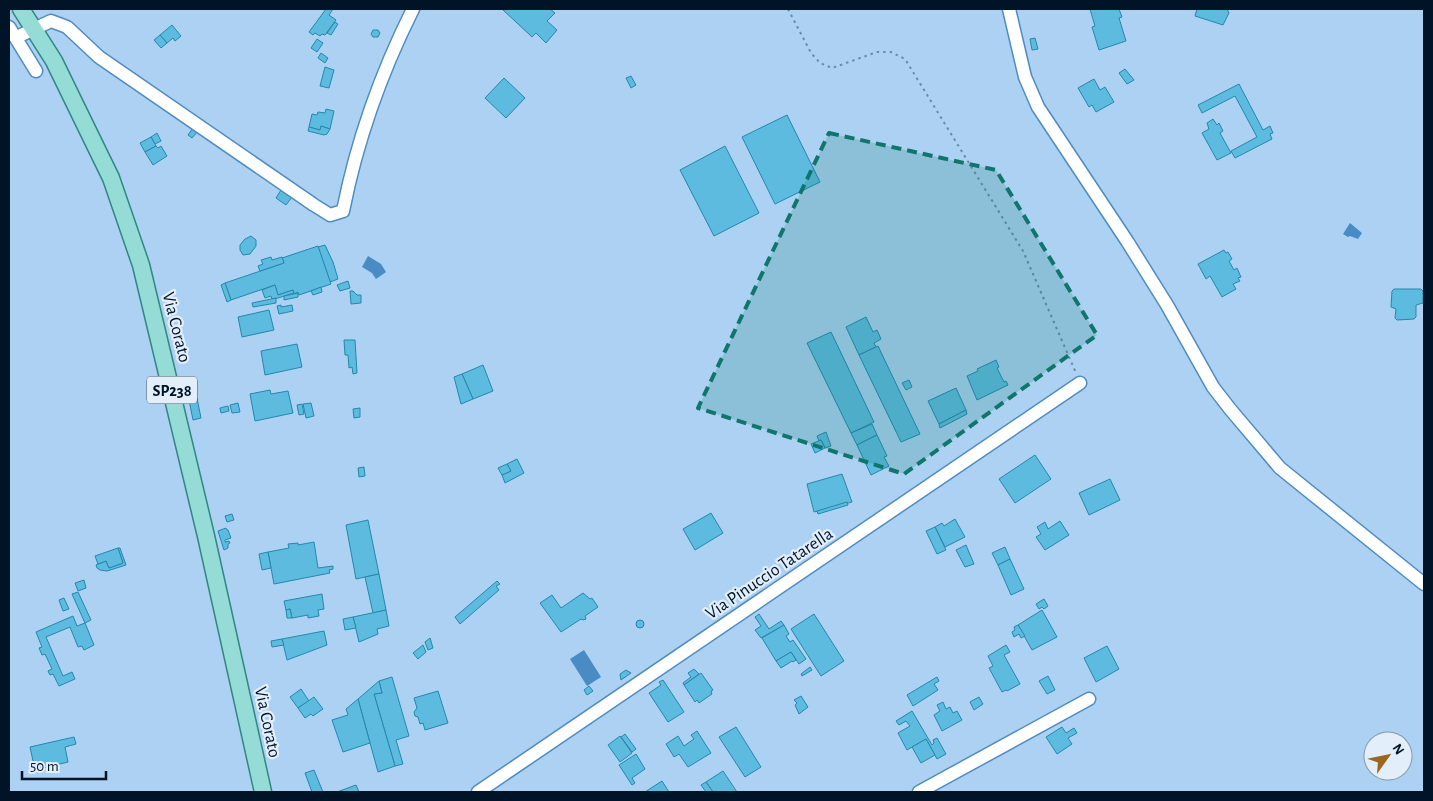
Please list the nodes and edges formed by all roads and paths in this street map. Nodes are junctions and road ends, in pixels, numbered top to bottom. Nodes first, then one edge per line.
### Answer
1 (21, 9) edge
2 (413, 9) edge
3 (788, 9) edge
4 (1009, 9) edge
5 (9, 27) edge
6 (34, 29) junction
7 (17, 38) junction
8 (36, 71) dead end
9 (1080, 383) joint
10 (1424, 584) edge
11 (1089, 699) dead end
12 (263, 792) edge
13 (478, 792) edge
14 (918, 792) edge

1 - 6 main road, Via Corato / SP238
2 - 6 street
3 - 9 path
4 - 10 street
5 - 7 street
6 - 7 street
6 - 12 main road, Via Corato / SP238
7 - 8 street
9 - 13 street, Via Pinuccio Tatarella
11 - 14 street

